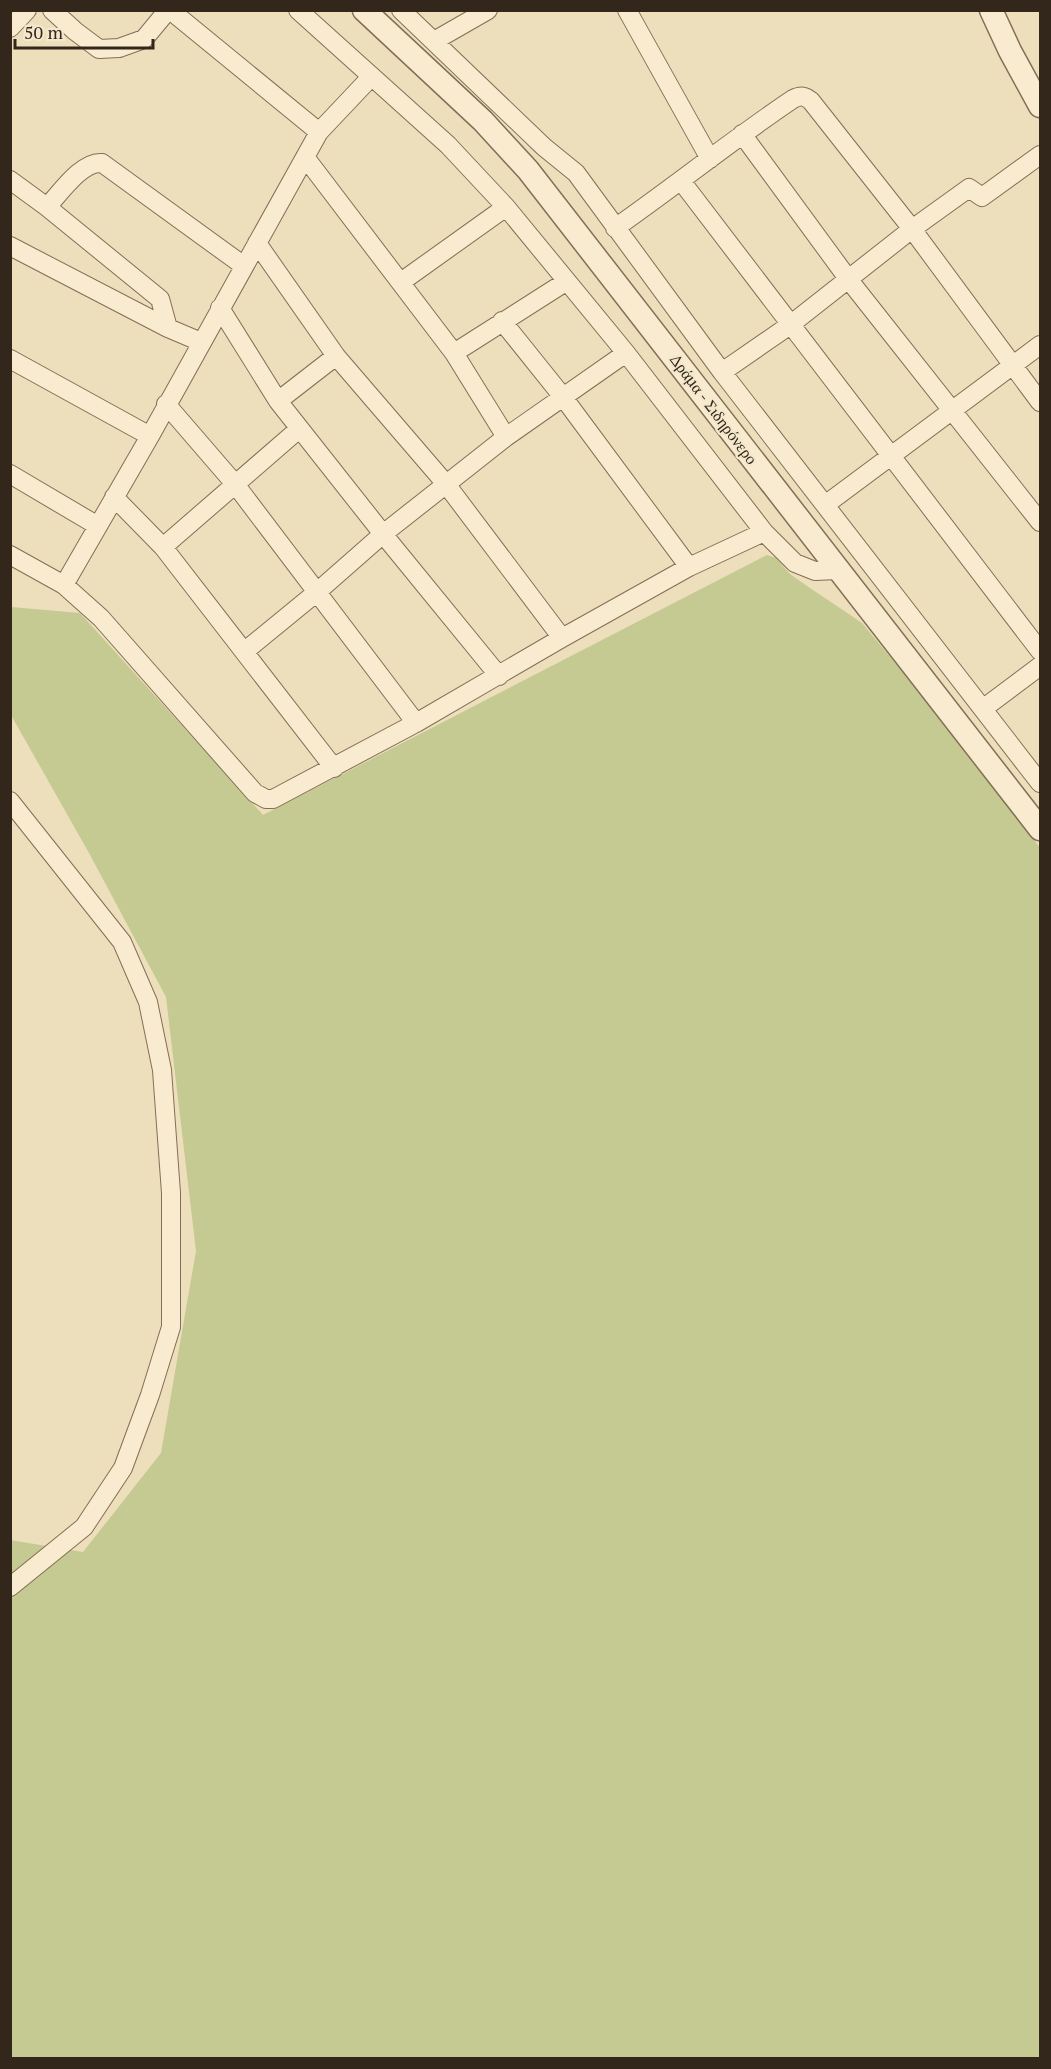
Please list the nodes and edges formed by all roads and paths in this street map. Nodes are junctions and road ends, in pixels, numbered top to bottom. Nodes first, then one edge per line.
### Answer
1 (27, 10) edge
2 (52, 10) edge
3 (169, 10) edge
4 (298, 10) edge
5 (364, 10) edge
6 (401, 10) edge
7 (488, 10) edge
8 (627, 10) edge
9 (991, 10) edge
10 (10, 28) edge
11 (434, 41) junction
12 (370, 77) junction
13 (1041, 106) edge
14 (319, 132) junction
15 (742, 134) junction
16 (1041, 155) edge
17 (305, 157) junction
18 (710, 159) junction
19 (10, 180) edge
20 (682, 182) junction
21 (47, 207) junction
22 (506, 207) junction
23 (615, 228) junction
24 (912, 229) junction
25 (257, 243) junction
26 (10, 246) edge
27 (244, 266) junction
28 (849, 280) junction
29 (567, 281) junction
30 (401, 282) junction
31 (220, 308) junction
32 (502, 321) junction
33 (790, 325) junction
34 (168, 328) junction
35 (201, 342) junction
36 (1041, 345) edge
37 (454, 353) junction
38 (626, 353) junction
39 (336, 356) junction
40 (10, 359) edge
41 (1012, 365) junction
42 (722, 372) junction
43 (563, 397) junction
44 (278, 401) junction
45 (1041, 402) edge
46 (166, 404) junction
47 (952, 410) junction
48 (299, 429) junction
49 (150, 436) junction
50 (506, 437) junction
51 (892, 456) junction
52 (10, 474) edge
53 (235, 484) junction
54 (446, 484) junction
55 (114, 497) junction
56 (825, 505) junction
57 (1041, 522) edge
58 (98, 526) junction
59 (764, 532) junction
60 (383, 534) junction
61 (164, 547) junction
62 (10, 555) edge
63 (689, 567) junction
64 (838, 570) junction
65 (64, 585) junction
66 (317, 592) junction
67 (562, 638) junction
68 (245, 651) junction
69 (1041, 651) edge
70 (1041, 666) edge
71 (499, 676) junction
72 (984, 708) junction
73 (416, 723) junction
74 (334, 768) junction
75 (1041, 783) edge
76 (10, 801) edge
77 (1041, 830) edge
78 (10, 1587) edge

1 - 10 street
2 - 3 street
3 - 14 street
4 - 12 street
5 - 64 street, Δράμα - Σιδηρόνερο
6 - 11 street
7 - 11 street
8 - 18 street
9 - 13 street
11 - 23 street
12 - 14 street
12 - 22 street
14 - 17 street
15 - 18 street
15 - 24 street
15 - 28 street
16 - 24 street
17 - 25 street
17 - 30 street
18 - 20 street
19 - 21 street
20 - 23 street
20 - 33 street
21 - 27 street
21 - 34 street
22 - 29 street
22 - 30 street
23 - 42 street
24 - 28 street
24 - 41 street
25 - 27 street
25 - 39 street
26 - 34 street
27 - 31 street
28 - 33 street
28 - 47 street
29 - 32 street
29 - 38 street
30 - 37 street
31 - 35 street
31 - 44 street
32 - 37 street
32 - 43 street
33 - 42 street
33 - 51 street
34 - 35 street
35 - 46 street
36 - 41 street
37 - 50 street
38 - 43 street
38 - 59 street
39 - 44 street
39 - 54 street
40 - 49 street
41 - 45 street
41 - 47 street
42 - 56 street
43 - 50 street
43 - 63 street
44 - 48 street
46 - 49 street
46 - 53 street
47 - 51 street
47 - 57 street
48 - 53 street
48 - 60 street
49 - 55 street
50 - 54 street
51 - 56 street
51 - 69 street
52 - 58 street
53 - 61 street
53 - 66 street
54 - 60 street
54 - 67 street
55 - 58 street
55 - 61 street
56 - 72 street
58 - 65 street
59 - 63 street
59 - 64 street
60 - 66 street
60 - 71 street
61 - 68 street
62 - 65 street
63 - 67 street
64 - 77 street, Δράμα - Σιδηρόνερο
65 - 74 street
66 - 68 street
66 - 73 street
67 - 71 street
68 - 74 street
70 - 72 street
71 - 73 street
72 - 75 street
73 - 74 street
76 - 78 street

